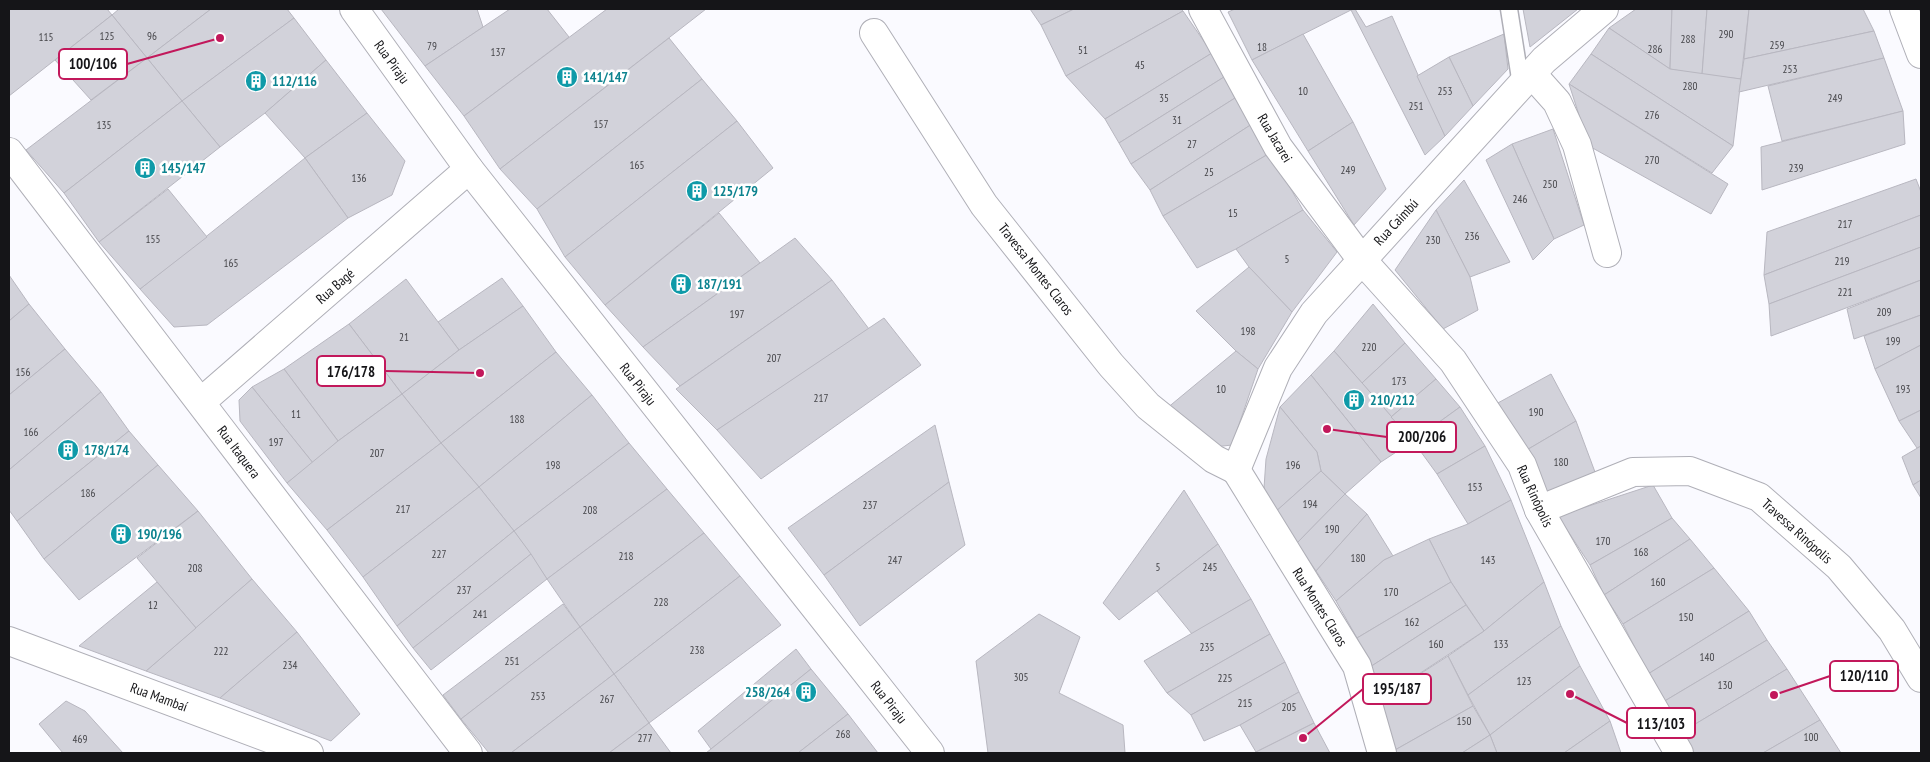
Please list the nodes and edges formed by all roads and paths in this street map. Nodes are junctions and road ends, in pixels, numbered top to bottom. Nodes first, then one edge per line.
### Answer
1 (354, 9) edge
2 (1203, 9) edge
3 (1509, 9) edge
4 (1604, 9) edge
5 (1904, 9) edge
6 (874, 33) dead end
7 (1921, 54) edge
8 (1527, 79) junction
9 (9, 152) edge
10 (468, 169) junction
11 (1607, 253) dead end
12 (1361, 259) junction
13 (201, 402) junction
14 (1236, 470) junction
15 (1539, 510) junction
16 (9, 641) edge
17 (1921, 678) edge
18 (309, 753) edge
19 (468, 753) edge
20 (930, 753) edge
21 (1382, 753) edge
22 (1679, 753) edge

1 - 10 street, Rua Piraju
2 - 12 street, Rua Jacarei
3 - 8 lane
4 - 8 street, Rua Caimbú
5 - 7 street
6 - 14 street, Travessa Montes Claros
8 - 11 street
8 - 12 street, Rua Caimbú
9 - 13 street, Rua Itaquera
10 - 13 street, Rua Bagé
10 - 20 street, Rua Piraju
12 - 14 street, Rua Caimbú
12 - 15 street, Rua Rinópolis
13 - 19 street, Rua Itaquera
14 - 21 street, Rua Montes Claros
15 - 17 street, Travessa Rinópolis
15 - 22 street, Rua Rinópolis
16 - 18 street, Rua Mambaí

